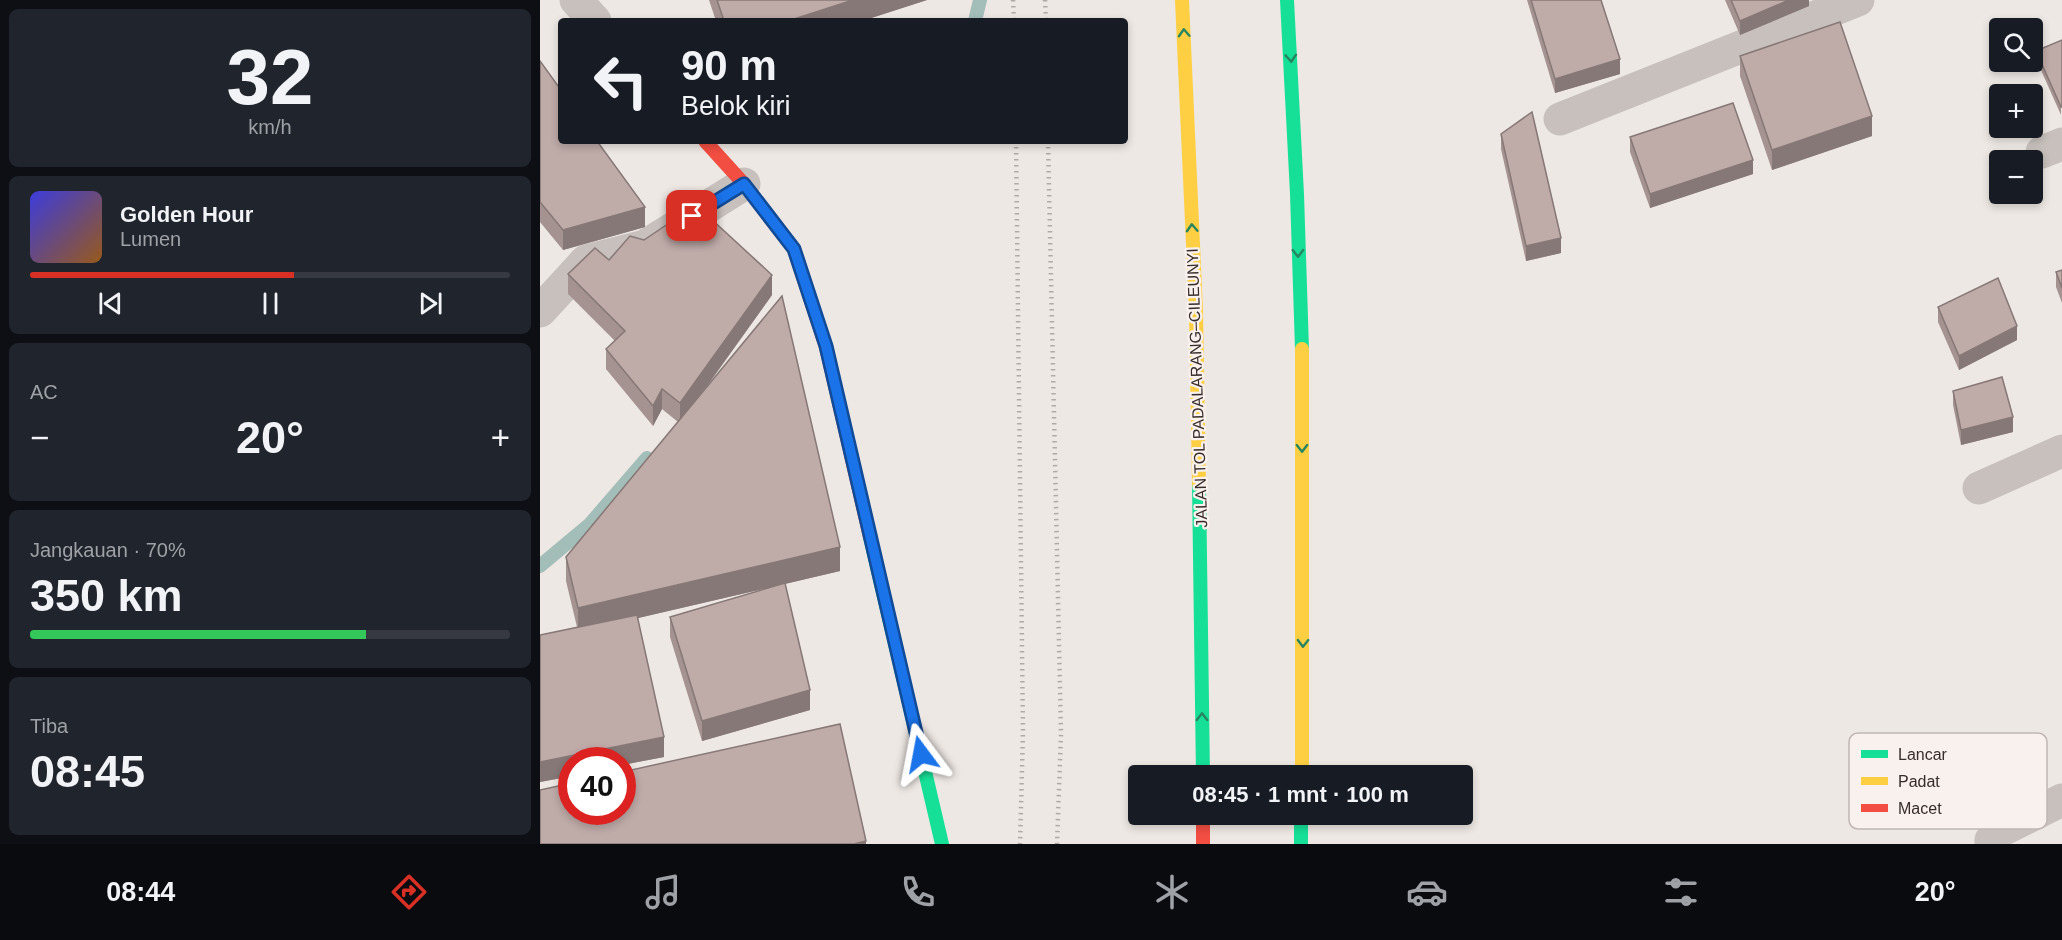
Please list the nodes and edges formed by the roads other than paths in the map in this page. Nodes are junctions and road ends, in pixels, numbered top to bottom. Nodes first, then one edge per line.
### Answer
1 (576, 0) edge
2 (1182, 0) edge
3 (1287, 0) edge
4 (1858, 0) edge
5 (592, 18) edge
6 (1560, 119) dead end
7 (708, 144) edge
8 (744, 184) junction
9 (540, 311) edge
10 (2062, 452) edge
11 (1979, 489) dead end
12 (1203, 765) edge
13 (1302, 765) edge
14 (2062, 800) edge
15 (2047, 808) edge
16 (1203, 825) edge
17 (1301, 825) edge
18 (2004, 829) edge
19 (942, 844) edge
20 (1203, 844) edge
21 (1301, 844) edge
22 (1991, 844) edge

1 - 5 street
12 -> 2 main road, JALAN TOL PADALARANG–CILEUNYI
3 -> 13 main road
4 - 6 street
7 - 8 main road
8 - 9 street
8 - 19 main road
10 - 11 street
14 - 15 street
16 - 20 main road
17 - 21 main road
18 - 22 street

